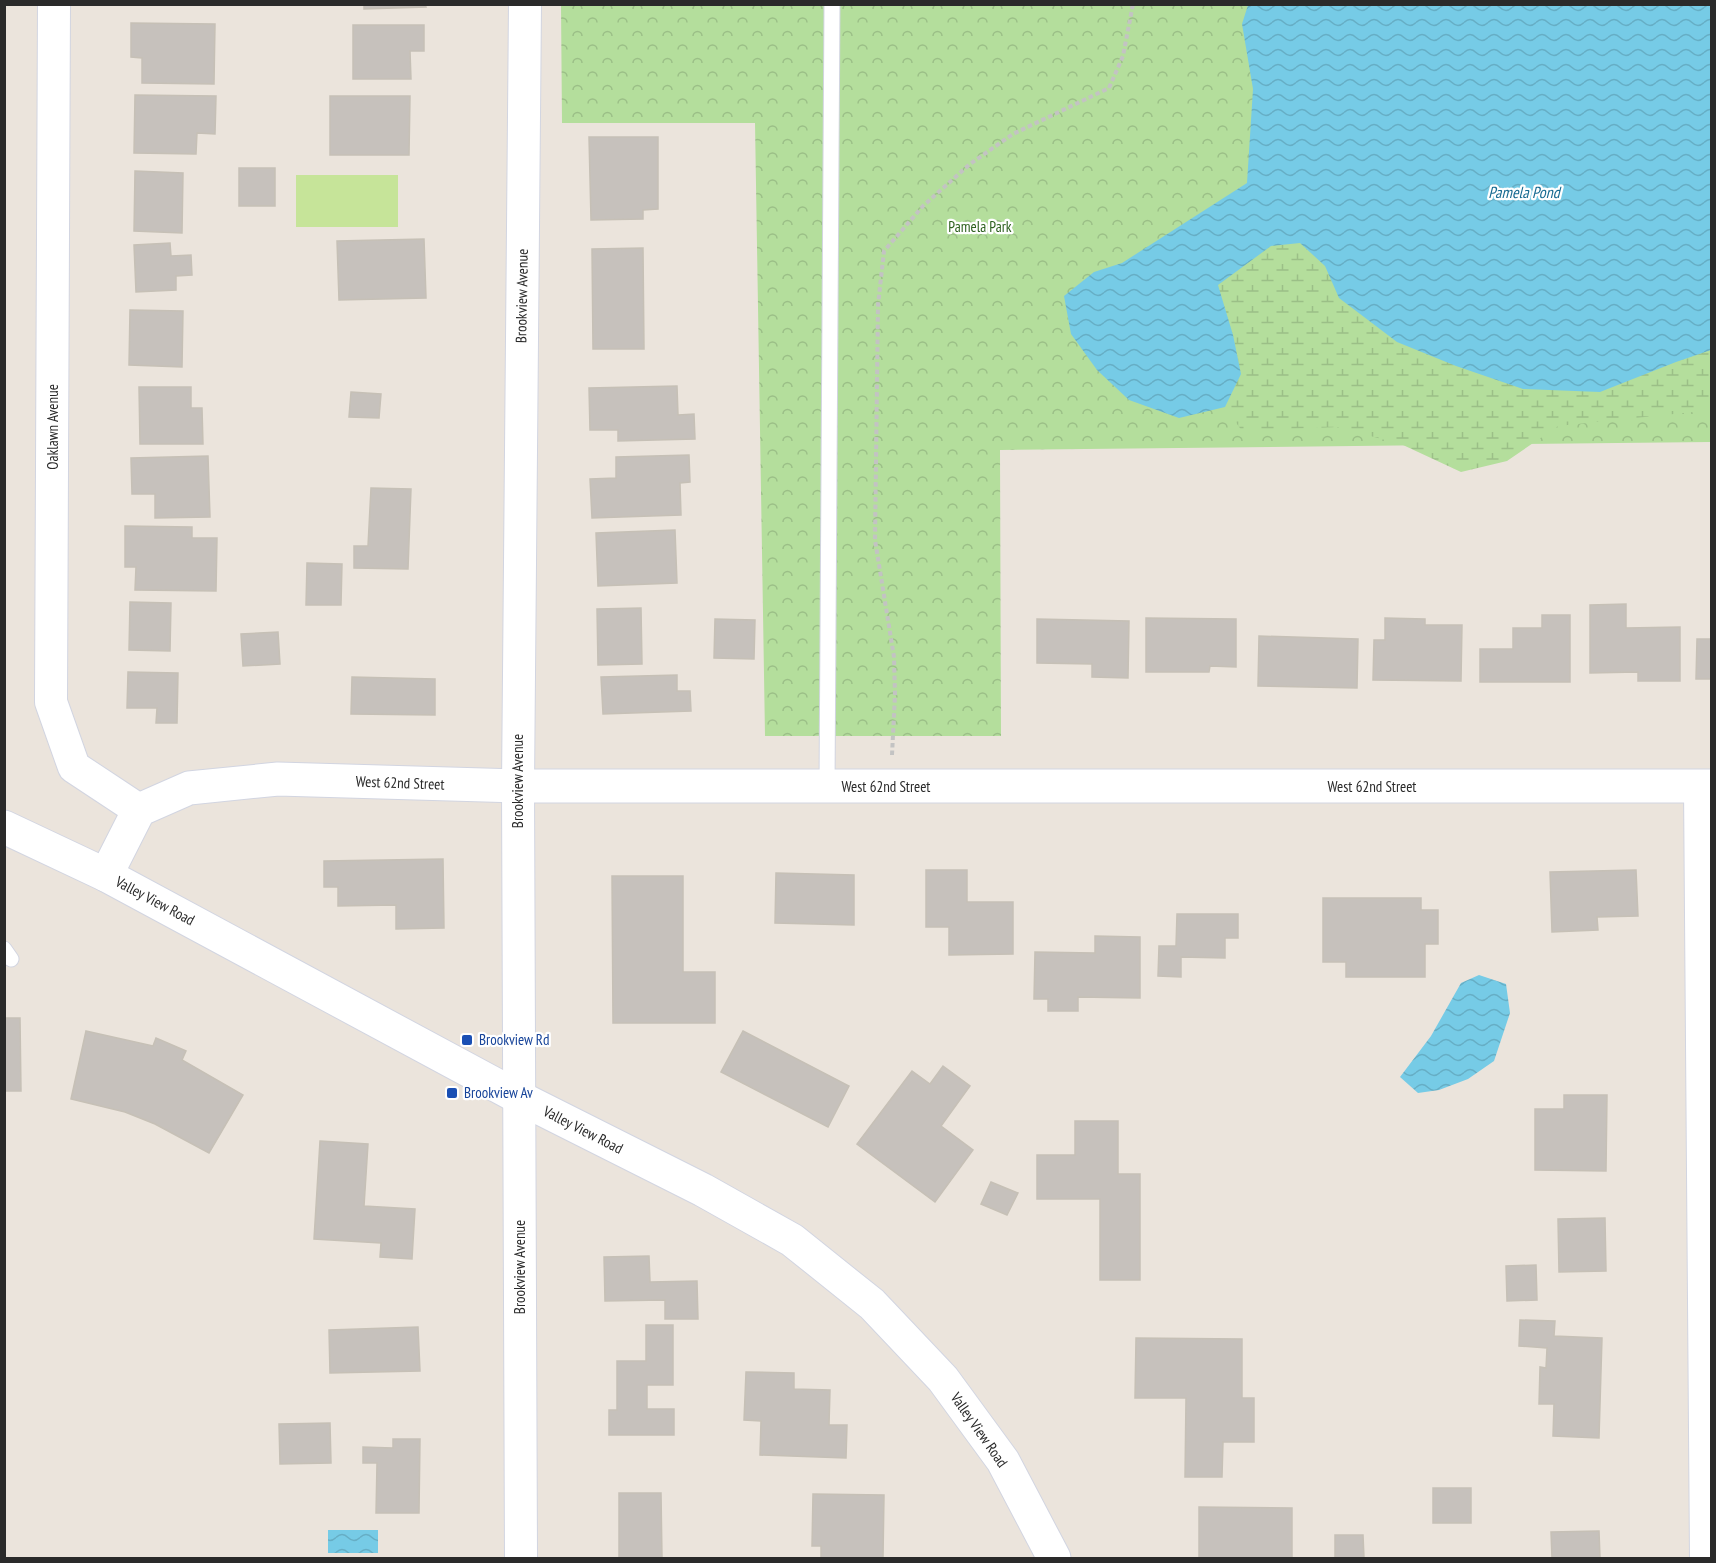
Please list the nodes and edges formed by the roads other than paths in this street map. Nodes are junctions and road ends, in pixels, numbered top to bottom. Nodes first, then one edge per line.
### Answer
1 (54, 4) edge
2 (525, 4) edge
3 (832, 4) edge
4 (518, 786) junction
5 (828, 786) junction
6 (1706, 786) edge
7 (139, 810) junction
8 (4, 826) edge
9 (106, 875) junction
10 (520, 1098) junction
11 (521, 1558) edge
12 (1054, 1558) edge
13 (1706, 1558) edge

1 - 7 street, Oaklawn Avenue
2 - 4 street, Brookview Avenue
3 - 5 lane
4 - 5 street, West 62nd Street
4 - 7 street, West 62nd Street
4 - 10 street, Brookview Avenue
5 - 6 street, West 62nd Street
6 - 13 street
7 - 9 street
8 - 9 street, Valley View Road
9 - 10 street, Valley View Road
10 - 11 street, Brookview Avenue
10 - 12 street, Valley View Road

